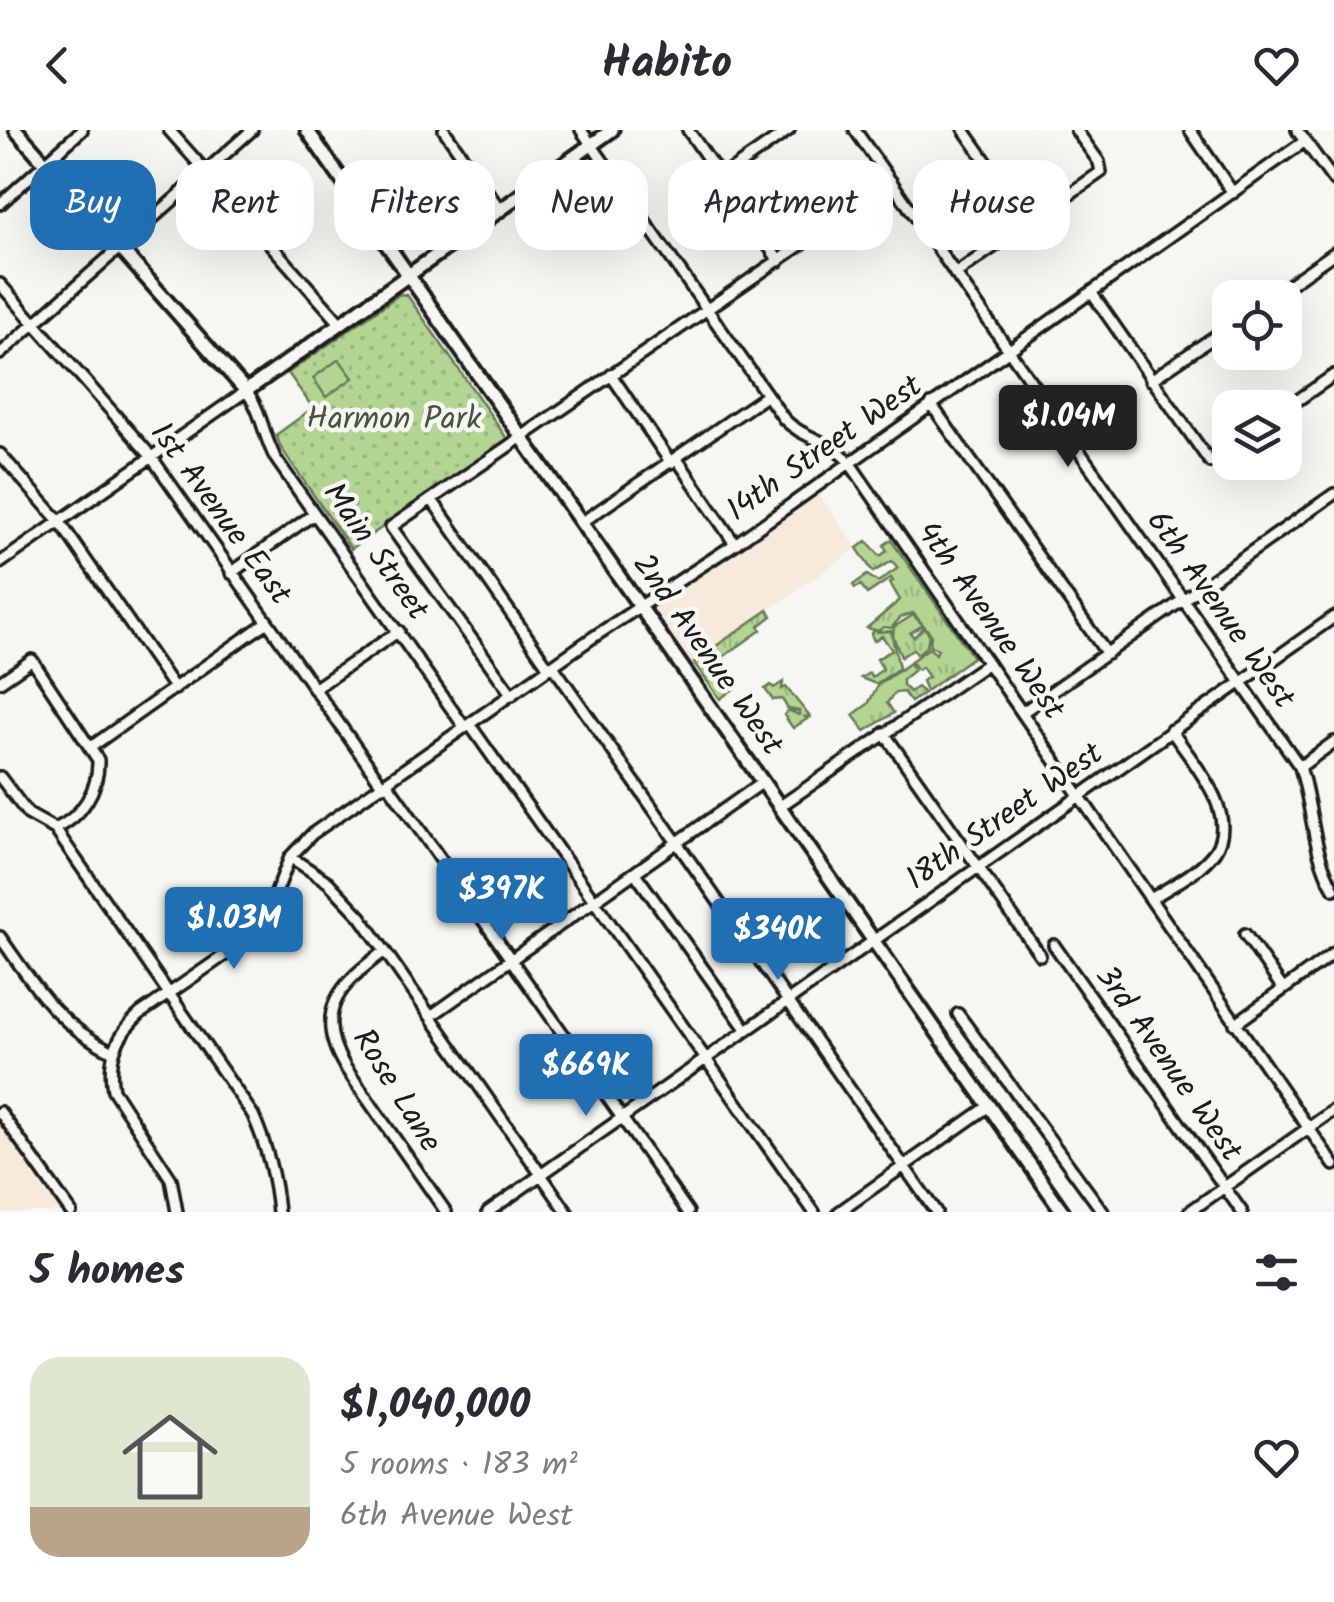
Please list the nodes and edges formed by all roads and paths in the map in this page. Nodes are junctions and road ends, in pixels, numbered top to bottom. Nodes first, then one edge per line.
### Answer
1 (16, 130) edge
2 (82, 130) edge
3 (169, 130) edge
4 (252, 130) edge
5 (306, 130) edge
6 (444, 130) edge
7 (581, 130) edge
8 (612, 130) edge
9 (688, 130) edge
10 (789, 130) edge
11 (855, 130) edge
12 (964, 130) edge
13 (1076, 130) edge
14 (1190, 130) edge
15 (1297, 130) edge
16 (1305, 141) junction
17 (592, 145) junction
18 (42, 160) edge
19 (48, 160) edge
20 (196, 160) edge
21 (218, 160) edge
22 (708, 160) edge
23 (746, 160) edge
24 (876, 160) edge
25 (985, 160) edge
26 (30, 177) edge
27 (1334, 179) edge
28 (893, 183) edge
29 (1233, 193) junction
30 (1070, 194) edge
31 (176, 198) edge
32 (0, 204) edge
33 (499, 208) junction
34 (156, 215) edge
35 (117, 250) edge
36 (123, 250) edge
37 (276, 250) edge
38 (771, 250) edge
39 (795, 250) edge
40 (989, 250) edge
41 (1334, 253) edge
42 (779, 261) junction
43 (955, 274) junction
44 (407, 275) junction
45 (1296, 280) edge
46 (0, 284) edge
47 (1091, 292) junction
48 (708, 310) junction
49 (340, 323) junction
50 (34, 324) junction
51 (1212, 338) edge
52 (1007, 351) junction
53 (0, 354) edge
54 (611, 375) junction
55 (1334, 375) edge
56 (1152, 380) junction
57 (246, 390) junction
58 (766, 395) junction
59 (1302, 397) edge
60 (931, 404) junction
61 (521, 438) junction
62 (0, 454) edge
63 (150, 455) junction
64 (674, 461) junction
65 (1212, 461) edge
66 (849, 462) junction
67 (1334, 494) edge
68 (432, 500) junction
69 (314, 514) junction
70 (59, 521) junction
71 (581, 523) junction
72 (734, 544) junction
73 (0, 563) edge
74 (232, 574) junction
75 (1183, 600) junction
76 (640, 606) junction
77 (1334, 617) edge
78 (266, 623) junction
79 (398, 631) junction
80 (1108, 654) junction
81 (988, 662) junction
82 (551, 667) junction
83 (0, 682) edge
84 (1240, 682) junction
85 (175, 689) junction
86 (314, 689) junction
87 (512, 695) junction
88 (1023, 712) junction
89 (468, 727) junction
90 (1170, 730) junction
91 (884, 732) junction
92 (1334, 742) edge
93 (91, 746) junction
94 (1300, 767) junction
95 (0, 777) edge
96 (763, 782) junction
97 (385, 784) junction
98 (1081, 794) junction
99 (779, 807) junction
100 (55, 829) junction
101 (677, 843) junction
102 (290, 857) junction
103 (979, 866) junction
104 (635, 872) junction
105 (1334, 890) edge
106 (1151, 899) junction
107 (595, 901) junction
108 (1245, 934) dead end
109 (0, 937) edge
110 (873, 940) junction
111 (1054, 945) dead end
112 (385, 951) junction
113 (1334, 953) edge
114 (1040, 955) dead end
115 (511, 960) junction
116 (1283, 989) junction
117 (168, 994) junction
118 (787, 1000) junction
119 (958, 1014) dead end
120 (431, 1016) junction
121 (1234, 1024) junction
122 (746, 1029) junction
123 (114, 1052) junction
124 (705, 1058) junction
125 (989, 1106) junction
126 (1334, 1110) edge
127 (0, 1112) edge
128 (621, 1118) junction
129 (1309, 1128) junction
130 (1334, 1165) edge
131 (904, 1166) junction
132 (541, 1174) junction
133 (1224, 1187) junction
134 (70, 1212) edge
135 (176, 1212) edge
136 (278, 1212) edge
137 (446, 1212) edge
138 (488, 1212) edge
139 (567, 1212) edge
140 (688, 1212) edge
141 (814, 1212) edge
142 (839, 1212) edge
143 (936, 1212) edge
144 (1063, 1212) edge
145 (1103, 1212) edge
146 (1189, 1212) edge
147 (1242, 1212) edge

1 - 18 main road, Main Street
2 - 19 street
3 - 20 street
4 - 21 street
5 - 44 main road, 2nd Avenue West
6 - 33 street
7 - 17 street, 4th Avenue West
8 - 17 main road
9 - 22 street
10 - 23 street
11 - 24 street, 6th Avenue West
12 - 25 street
13 - 30 street
14 - 29 street
15 - 16 street
16 - 27 street
16 - 29 street, 14th Street West
17 - 33 main road
17 - 48 street, 4th Avenue West
26 - 32 street
28 - 43 street, 6th Avenue West
29 - 47 street, 14th Street West
31 - 34 street
33 - 44 main road
35 - 50 street
36 - 57 main road, Main Street
37 - 49 street
38 - 42 street
39 - 42 street
40 - 43 street
41 - 45 street
42 - 48 street
43 - 52 street, 6th Avenue West
44 - 49 main road
44 - 61 main road, 2nd Avenue West
46 - 50 street, 1st Avenue East
47 - 52 street, 14th Street West
47 - 56 street
48 - 54 street
48 - 58 street, 4th Avenue West
49 - 57 main road
50 - 53 street
50 - 63 street, 1st Avenue East
51 - 56 street
52 - 60 street, 14th Street West
52 - 75 street, 6th Avenue West
54 - 61 street
54 - 64 street
55 - 59 street
56 - 65 street
57 - 63 street
57 - 69 street, Main Street
58 - 64 street
58 - 66 street, 4th Avenue West
60 - 66 street, 14th Street West
60 - 80 street
61 - 68 street
61 - 71 main road, 2nd Avenue West
62 - 70 street
63 - 70 street
63 - 74 street, 1st Avenue East
64 - 71 street
64 - 72 street
66 - 72 street, 14th Street West
66 - 81 street, 4th Avenue West
67 - 75 street
68 - 82 street
68 - 87 street
69 - 74 street
69 - 79 street, Main Street
70 - 73 street
70 - 85 street
71 - 76 main road, 2nd Avenue West
72 - 76 street, 14th Street West
74 - 78 street, 1st Avenue East
75 - 80 street
75 - 84 street, 6th Avenue West
76 - 82 street, 14th Street West
76 - 96 main road, 2nd Avenue West
77 - 84 street, 18th Street West
78 - 85 street
78 - 86 street, 1st Avenue East
79 - 86 street
79 - 89 street, Main Street
80 - 88 street
81 - 88 street, 4th Avenue West
81 - 91 street
82 - 87 street, 14th Street West
82 - 101 street
83 - 93 street
84 - 90 street, 18th Street West
84 - 94 street, 6th Avenue West
85 - 93 street
86 - 97 street, 1st Avenue East
87 - 89 street, 14th Street West
88 - 98 street, 4th Avenue West
89 - 97 street, 14th Street West
89 - 107 street, Main Street
90 - 98 street, 18th Street West
90 - 106 street
91 - 99 street
91 - 103 street
92 - 94 street
93 - 100 street
94 - 105 street, 6th Avenue West
95 - 100 street
96 - 99 main road, 2nd Avenue West
96 - 101 street
97 - 102 street, 14th Street West
97 - 115 street, 1st Avenue East
98 - 103 street, 18th Street West
98 - 106 street, 4th Avenue West
99 - 110 main road, 2nd Avenue West
100 - 117 street
101 - 104 street
101 - 118 street
102 - 112 street
102 - 117 street
103 - 110 street, 18th Street West
103 - 114 street
104 - 107 street
104 - 122 street
106 - 121 street, 4th Avenue West
107 - 115 street
107 - 124 street, Main Street
108 - 116 street
109 - 123 street
110 - 118 street, 18th Street West
110 - 125 main road, 2nd Avenue West
111 - 133 street, 3rd Avenue West
112 - 120 street
112 - 137 street, Rose Lane
113 - 116 street
115 - 120 street
115 - 128 street, 1st Avenue East
116 - 121 street
117 - 123 street
117 - 136 street
118 - 122 street, 18th Street West
118 - 131 street
119 - 145 street
120 - 132 street
121 - 129 street, 4th Avenue West
122 - 124 street, 18th Street West
123 - 135 street
124 - 128 street, 18th Street West
124 - 141 street, Main Street
125 - 131 street
125 - 144 main road, 2nd Avenue West
126 - 129 street
127 - 134 street
128 - 132 street, 18th Street West
128 - 140 street, 1st Avenue East
129 - 130 street, 4th Avenue West
129 - 133 street
131 - 142 street
131 - 143 street
132 - 138 street, 18th Street West
132 - 139 street
133 - 146 street
133 - 147 street, 3rd Avenue West

